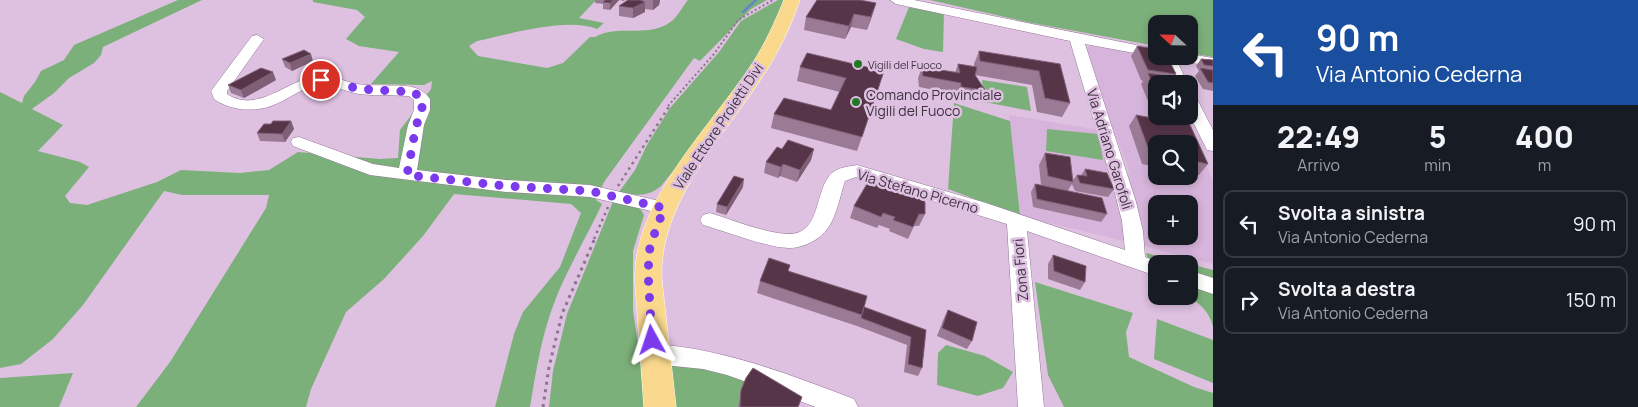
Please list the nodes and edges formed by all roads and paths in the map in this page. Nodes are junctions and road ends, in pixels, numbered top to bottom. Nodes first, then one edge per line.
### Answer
1 (792, 0) edge
2 (807, 0) edge
3 (896, 0) edge
4 (784, 25) junction
5 (1076, 38) junction
6 (257, 39) dead end
7 (1148, 52) edge
8 (1198, 60) edge
9 (1213, 62) edge
10 (1198, 117) edge
11 (299, 142) dead end
12 (1213, 146) edge
13 (407, 175) junction
14 (664, 208) junction
15 (710, 220) dead end
16 (1016, 221) junction
17 (1135, 261) junction
18 (1148, 265) edge
19 (1198, 281) edge
20 (1213, 286) edge
21 (654, 354) junction
22 (660, 407) edge
23 (845, 407) edge
24 (1031, 407) edge

1 - 4 main road, Viale Ettore Proietti Divi
2 - 4 main road, Viale Ettore Proietti Divi
3 - 5 street
4 - 14 main road, Viale Ettore Proietti Divi
5 - 7 street
5 - 17 street, Via Adriano Garofoli
6 - 13 street
8 - 9 street
10 - 12 street
11 - 13 street
13 - 14 street
14 - 21 main road, Viale Ettore Proietti Divi
15 - 16 street, Via Stefano Picerno
16 - 17 street, Zona Fiori
16 - 24 street, Zona Fiori
17 - 18 street, Zona Fiori
19 - 20 street
21 - 22 main road, Viale Ettore Proietti Divi
21 - 23 street

